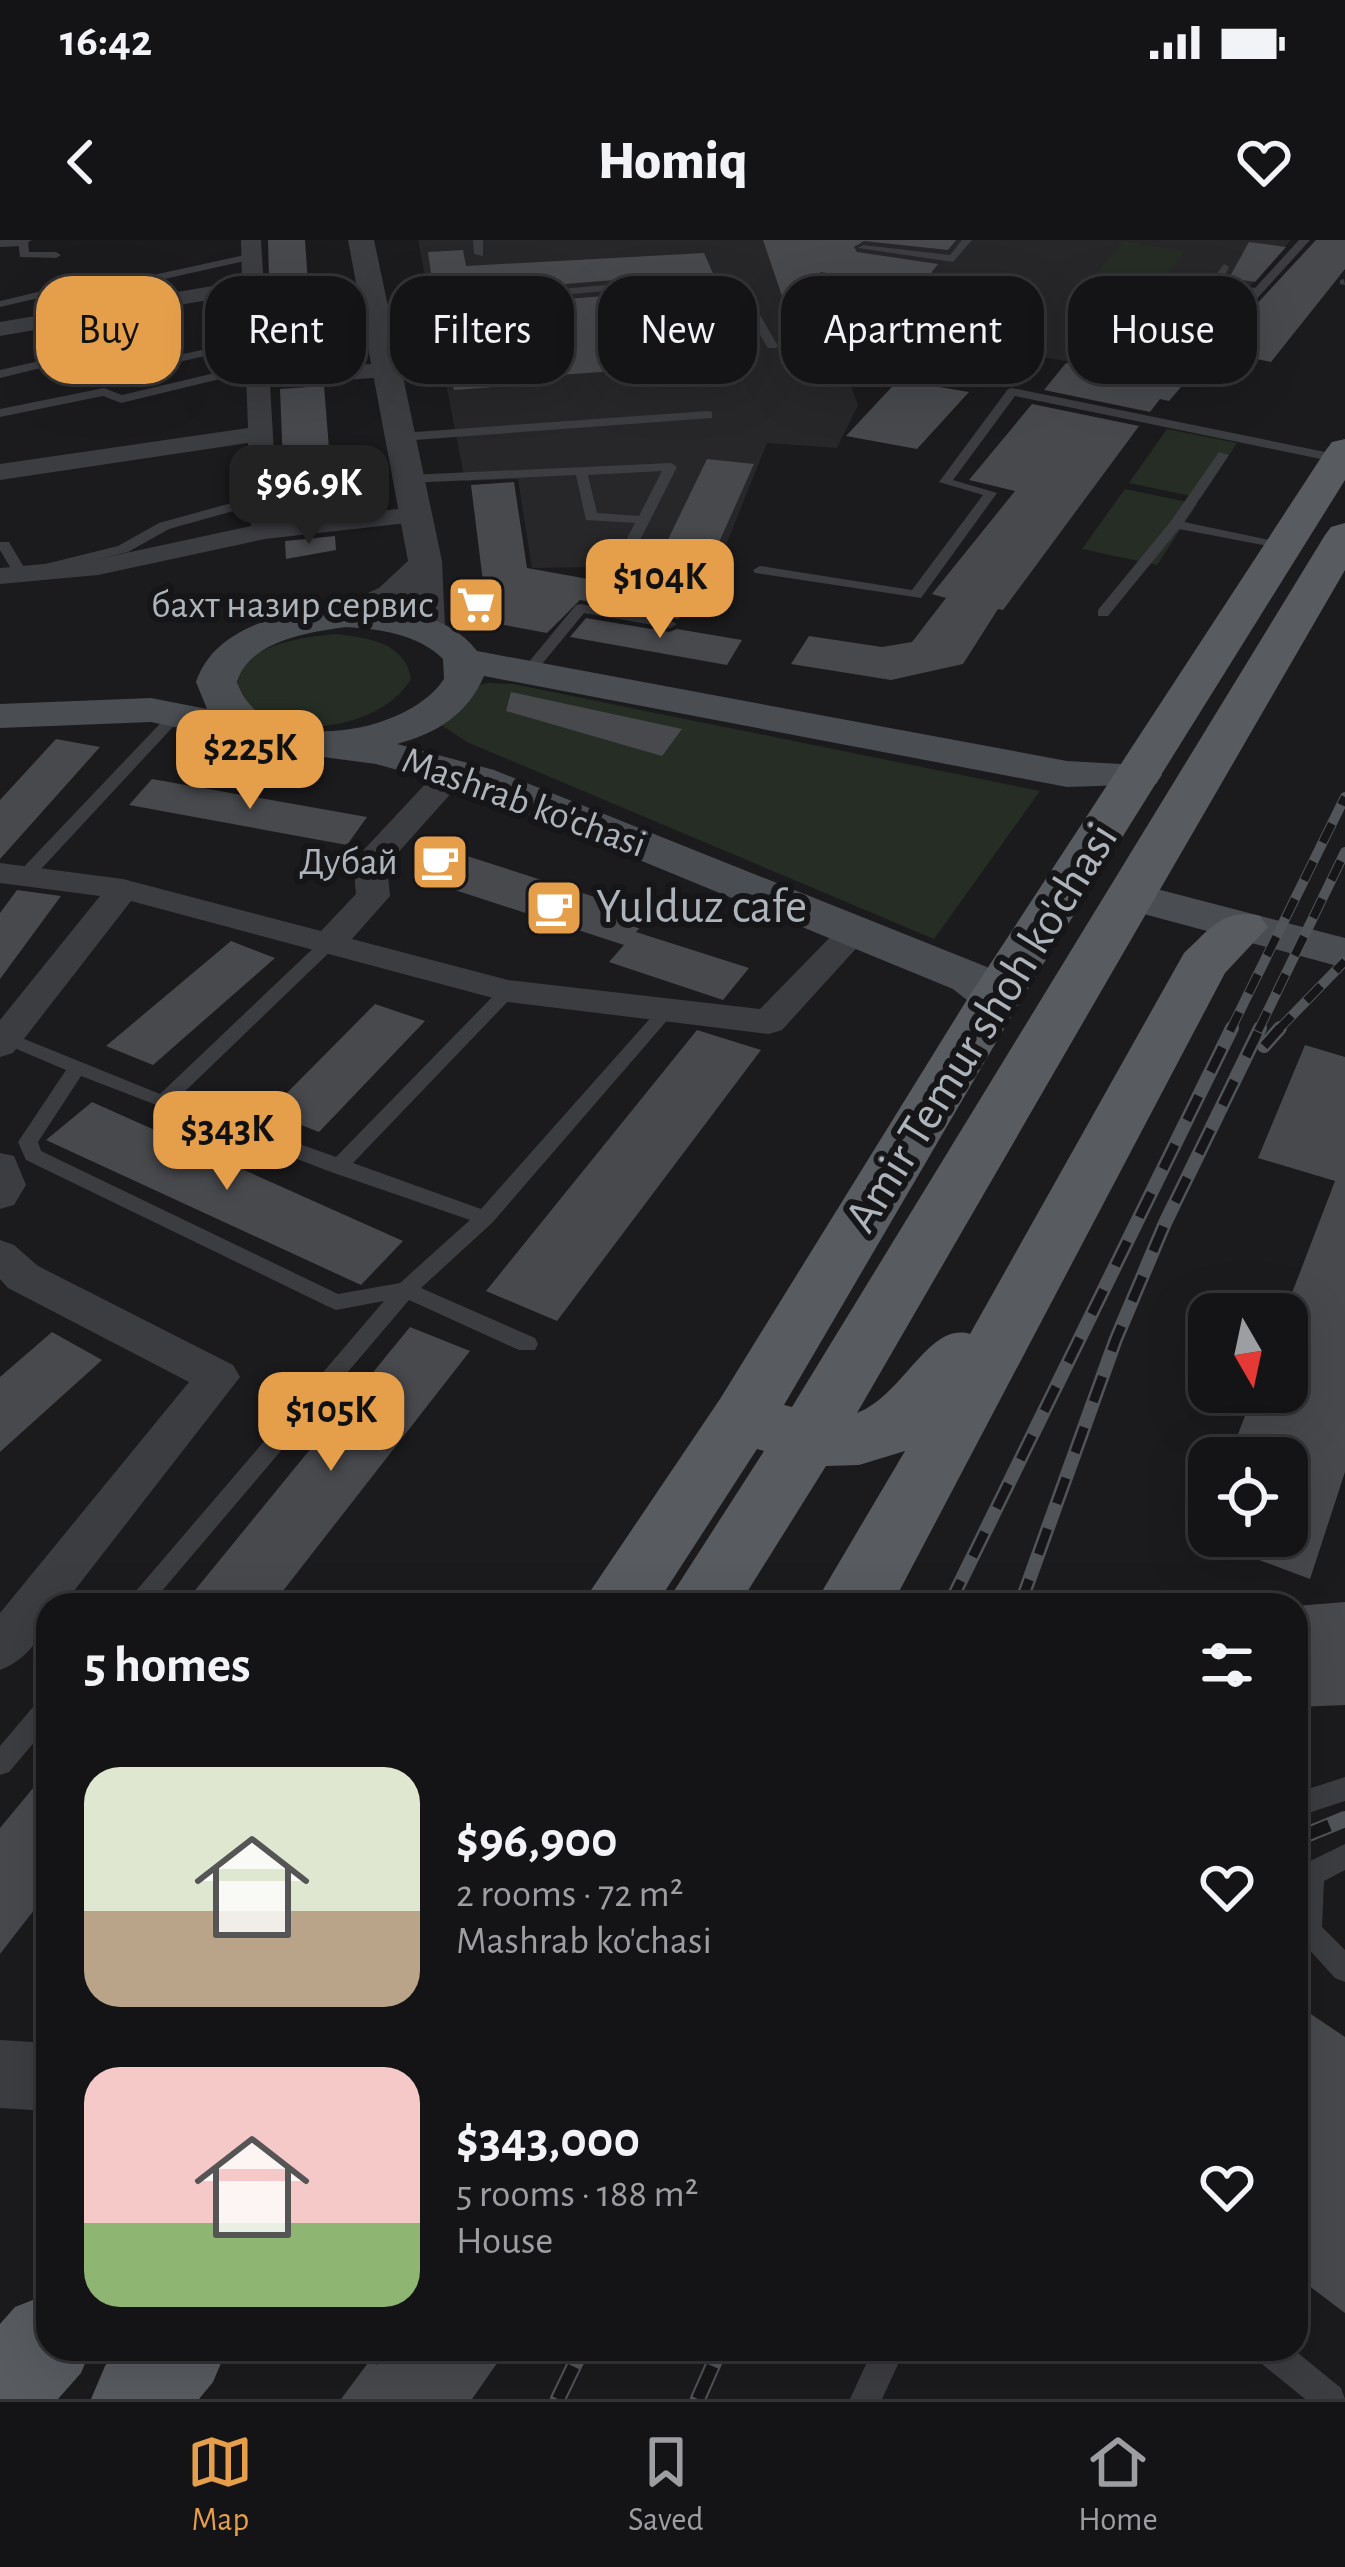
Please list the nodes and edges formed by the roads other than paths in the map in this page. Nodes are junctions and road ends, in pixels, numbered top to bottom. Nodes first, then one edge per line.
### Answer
1 (23, 240) edge
2 (362, 240) edge
3 (478, 240) edge
4 (967, 240) edge
5 (1305, 240) edge
6 (0, 242) edge
7 (253, 248) edge
8 (863, 248) dead end
9 (56, 254) dead end
10 (479, 254) dead end
11 (1224, 267) dead end
12 (155, 276) edge
13 (36, 295) edge
14 (0, 304) edge
15 (376, 308) junction
16 (366, 314) edge
17 (36, 323) edge
18 (0, 329) edge
19 (772, 346) dead end
20 (205, 361) edge
21 (366, 367) edge
22 (387, 370) junction
23 (205, 371) edge
24 (0, 374) edge
25 (258, 384) edge
26 (0, 412) edge
27 (708, 415) dead end
28 (260, 434) junction
29 (401, 437) junction
30 (1342, 454) edge
31 (1223, 455) dead end
32 (581, 471) junction
33 (0, 472) edge
34 (409, 479) junction
35 (264, 498) junction
36 (416, 515) junction
37 (643, 520) junction
38 (1176, 524) junction
39 (266, 531) junction
40 (1345, 535) edge
41 (4, 544) dead end
42 (628, 548) dead end
43 (1284, 548) junction
44 (425, 561) junction
45 (760, 570) dead end
46 (10, 575) edge
47 (1103, 613) dead end
48 (346, 615) junction
49 (670, 624) dead end
50 (428, 629) junction
51 (232, 655) junction
52 (462, 659) junction
53 (528, 672) junction
54 (0, 698) edge
55 (178, 713) junction
56 (0, 716) edge
57 (258, 730) junction
58 (310, 742) junction
59 (455, 771) junction
60 (1142, 775) junction
61 (12, 875) edge
62 (123, 889) junction
63 (1130, 896) junction
64 (1242, 927) junction
65 (854, 931) junction
66 (330, 942) junction
67 (1345, 952) edge
68 (508, 992) junction
69 (995, 998) junction
70 (668, 1009) junction
71 (3, 1042) edge
72 (78, 1066) junction
73 (163, 1102) junction
74 (0, 1166) edge
75 (338, 1167) junction
76 (0, 1195) edge
77 (484, 1218) junction
78 (0, 1256) edge
79 (406, 1290) junction
80 (527, 1345) dead end
81 (743, 1418) junction
82 (807, 1439) junction
83 (45, 1593) edge
84 (146, 1593) edge
85 (625, 1593) edge
86 (709, 1593) edge
87 (860, 1593) edge
88 (36, 1604) edge
89 (0, 1649) edge
90 (36, 1722) edge
91 (0, 1764) edge
92 (1345, 1789) edge
93 (1308, 1800) edge
94 (1345, 1856) edge
95 (1345, 1969) edge
96 (0, 2074) edge
97 (36, 2076) edge
98 (36, 2354) edge
99 (170, 2361) edge
100 (883, 2361) edge
101 (1283, 2361) edge
102 (0, 2394) edge
103 (138, 2399) edge
104 (866, 2399) edge
105 (1330, 2399) edge

1 - 6 street
1 - 9 lane
2 - 15 street
3 - 10 lane
4 - 8 lane
5 - 11 lane
7 - 12 lane
13 - 14 lane
15 - 16 street
15 - 19 lane
15 - 22 street
17 - 18 street
20 - 24 lane
21 - 22 street
22 - 29 street
23 - 26 lane
25 - 28 street
27 - 29 lane
28 - 33 street
28 - 35 street
29 - 34 street
30 - 43 main road, Amir Temur shoh ko'chasi
30 - 45 lane
31 - 38 lane
32 - 34 lane
32 - 37 lane
32 - 37 lane
34 - 36 street
35 - 39 street
35 - 46 lane
36 - 39 street
36 - 44 street
37 - 42 lane
38 - 43 lane
38 - 47 lane
39 - 46 street
40 - 63 main road, Amir Temur shoh ko'chasi
41 - 46 lane
43 - 60 main road, Amir Temur shoh ko'chasi
44 - 48 street
44 - 50 street
48 - 50 main road
48 - 51 main road
49 - 53 lane
50 - 52 main road
51 - 54 main road
51 - 57 main road
52 - 53 main road
52 - 58 main road, Mashrab ko'chasi
53 - 60 main road
55 - 56 main road, Mashrab ko'chasi
55 - 57 main road, Mashrab ko'chasi
55 - 61 lane
57 - 58 main road, Mashrab ko'chasi
58 - 59 main road, Mashrab ko'chasi
59 - 65 main road, Mashrab ko'chasi
59 - 66 street
60 - 69 main road, Amir Temur shoh ko'chasi
61 - 62 street
62 - 66 street
62 - 71 street
63 - 64 main road
63 - 82 main road, Amir Temur shoh ko'chasi
64 - 67 main road
64 - 82 main road
64 - 87 main road
65 - 69 main road, Mashrab ko'chasi
65 - 70 street
66 - 68 street
66 - 73 lane
68 - 70 street
68 - 75 lane
69 - 81 main road, Amir Temur shoh ko'chasi
70 - 77 lane
71 - 72 lane
72 - 73 lane
72 - 79 lane
73 - 75 lane
74 - 76 street
75 - 77 lane
77 - 79 lane
78 - 83 street
79 - 80 lane
79 - 84 lane
81 - 82 main road
81 - 85 main road, Amir Temur shoh ko'chasi
82 - 86 main road, Amir Temur shoh ko'chasi
88 - 89 street
90 - 91 lane
92 - 93 lane
94 - 95 lane
96 - 97 street
98 - 102 main road
99 - 103 main road
100 - 104 lane
101 - 105 lane

